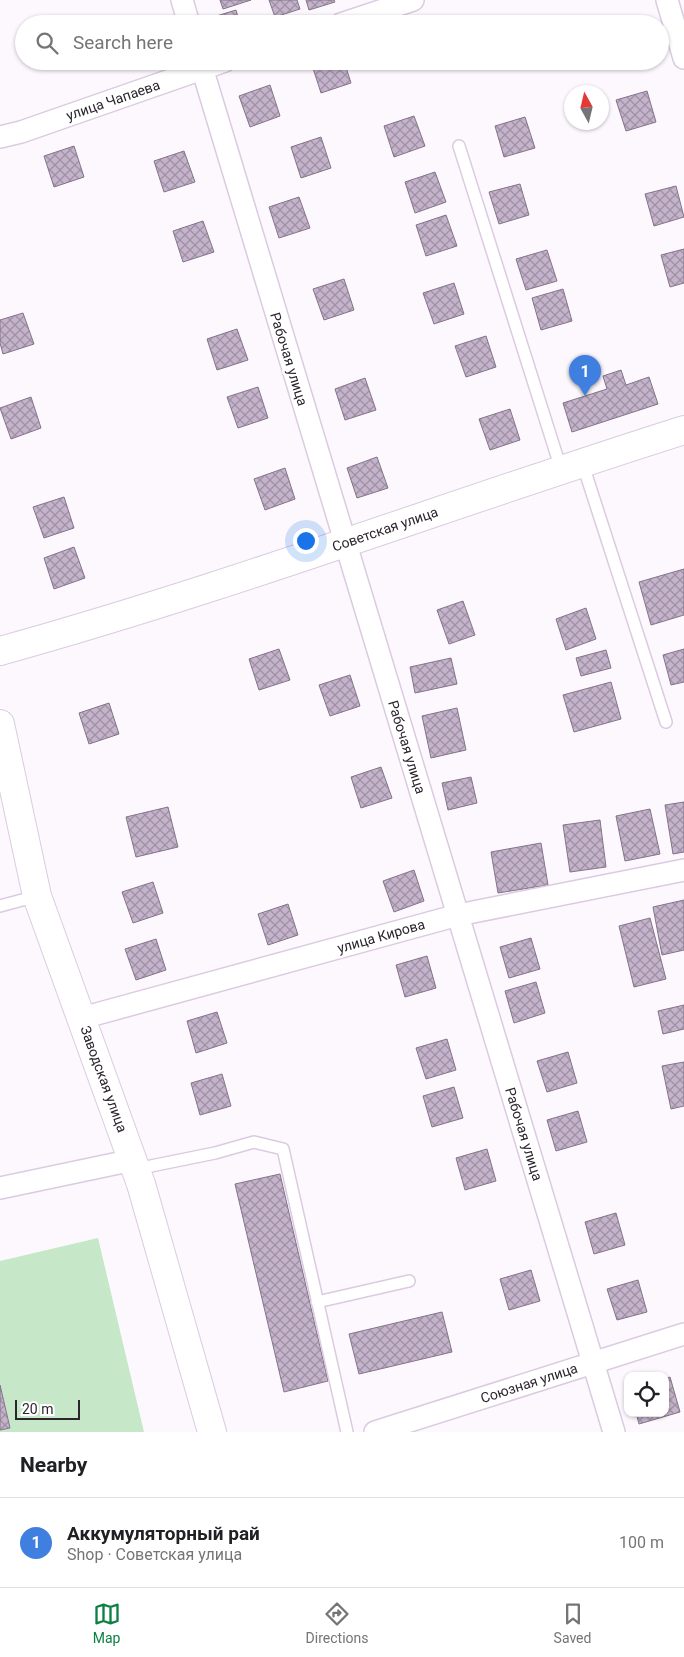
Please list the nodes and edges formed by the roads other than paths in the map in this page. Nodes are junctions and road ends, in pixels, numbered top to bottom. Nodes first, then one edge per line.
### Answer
1 (182, 0) edge
2 (413, 0) edge
3 (667, 0) edge
4 (186, 15) edge
5 (367, 15) edge
6 (684, 58) edge
7 (188, 70) edge
8 (202, 70) edge
9 (0, 137) edge
10 (459, 146) dead end
11 (684, 430) edge
12 (571, 465) junction
13 (344, 543) junction
14 (0, 652) edge
15 (666, 722) dead end
16 (0, 724) edge
17 (684, 870) edge
18 (37, 896) junction
19 (0, 906) edge
20 (458, 915) junction
21 (82, 1018) junction
22 (134, 1164) junction
23 (0, 1188) edge
24 (409, 1281) dead end
25 (317, 1302) junction
26 (684, 1334) edge
27 (592, 1363) junction
28 (212, 1432) edge
29 (347, 1432) edge
30 (375, 1432) edge
31 (614, 1432) edge

1 - 4 street
2 - 5 street
3 - 6 street
7 - 9 street, улица Чапаева
8 - 13 street, Рабочая улица
10 - 12 lane
11 - 12 street, Советская улица
12 - 13 street, Советская улица
12 - 15 lane
13 - 14 street, Советская улица
13 - 20 street, Рабочая улица
16 - 18 street, Заводская улица
17 - 20 street, улица Кирова
18 - 19 lane
18 - 21 street, Заводская улица
20 - 21 street, улица Кирова
20 - 27 street, Рабочая улица
21 - 22 street, Заводская улица
22 - 23 street
22 - 25 lane
22 - 28 street, Заводская улица
24 - 25 lane
25 - 29 lane
26 - 27 street, Союзная улица
27 - 30 street, Союзная улица
27 - 31 street, Рабочая улица

